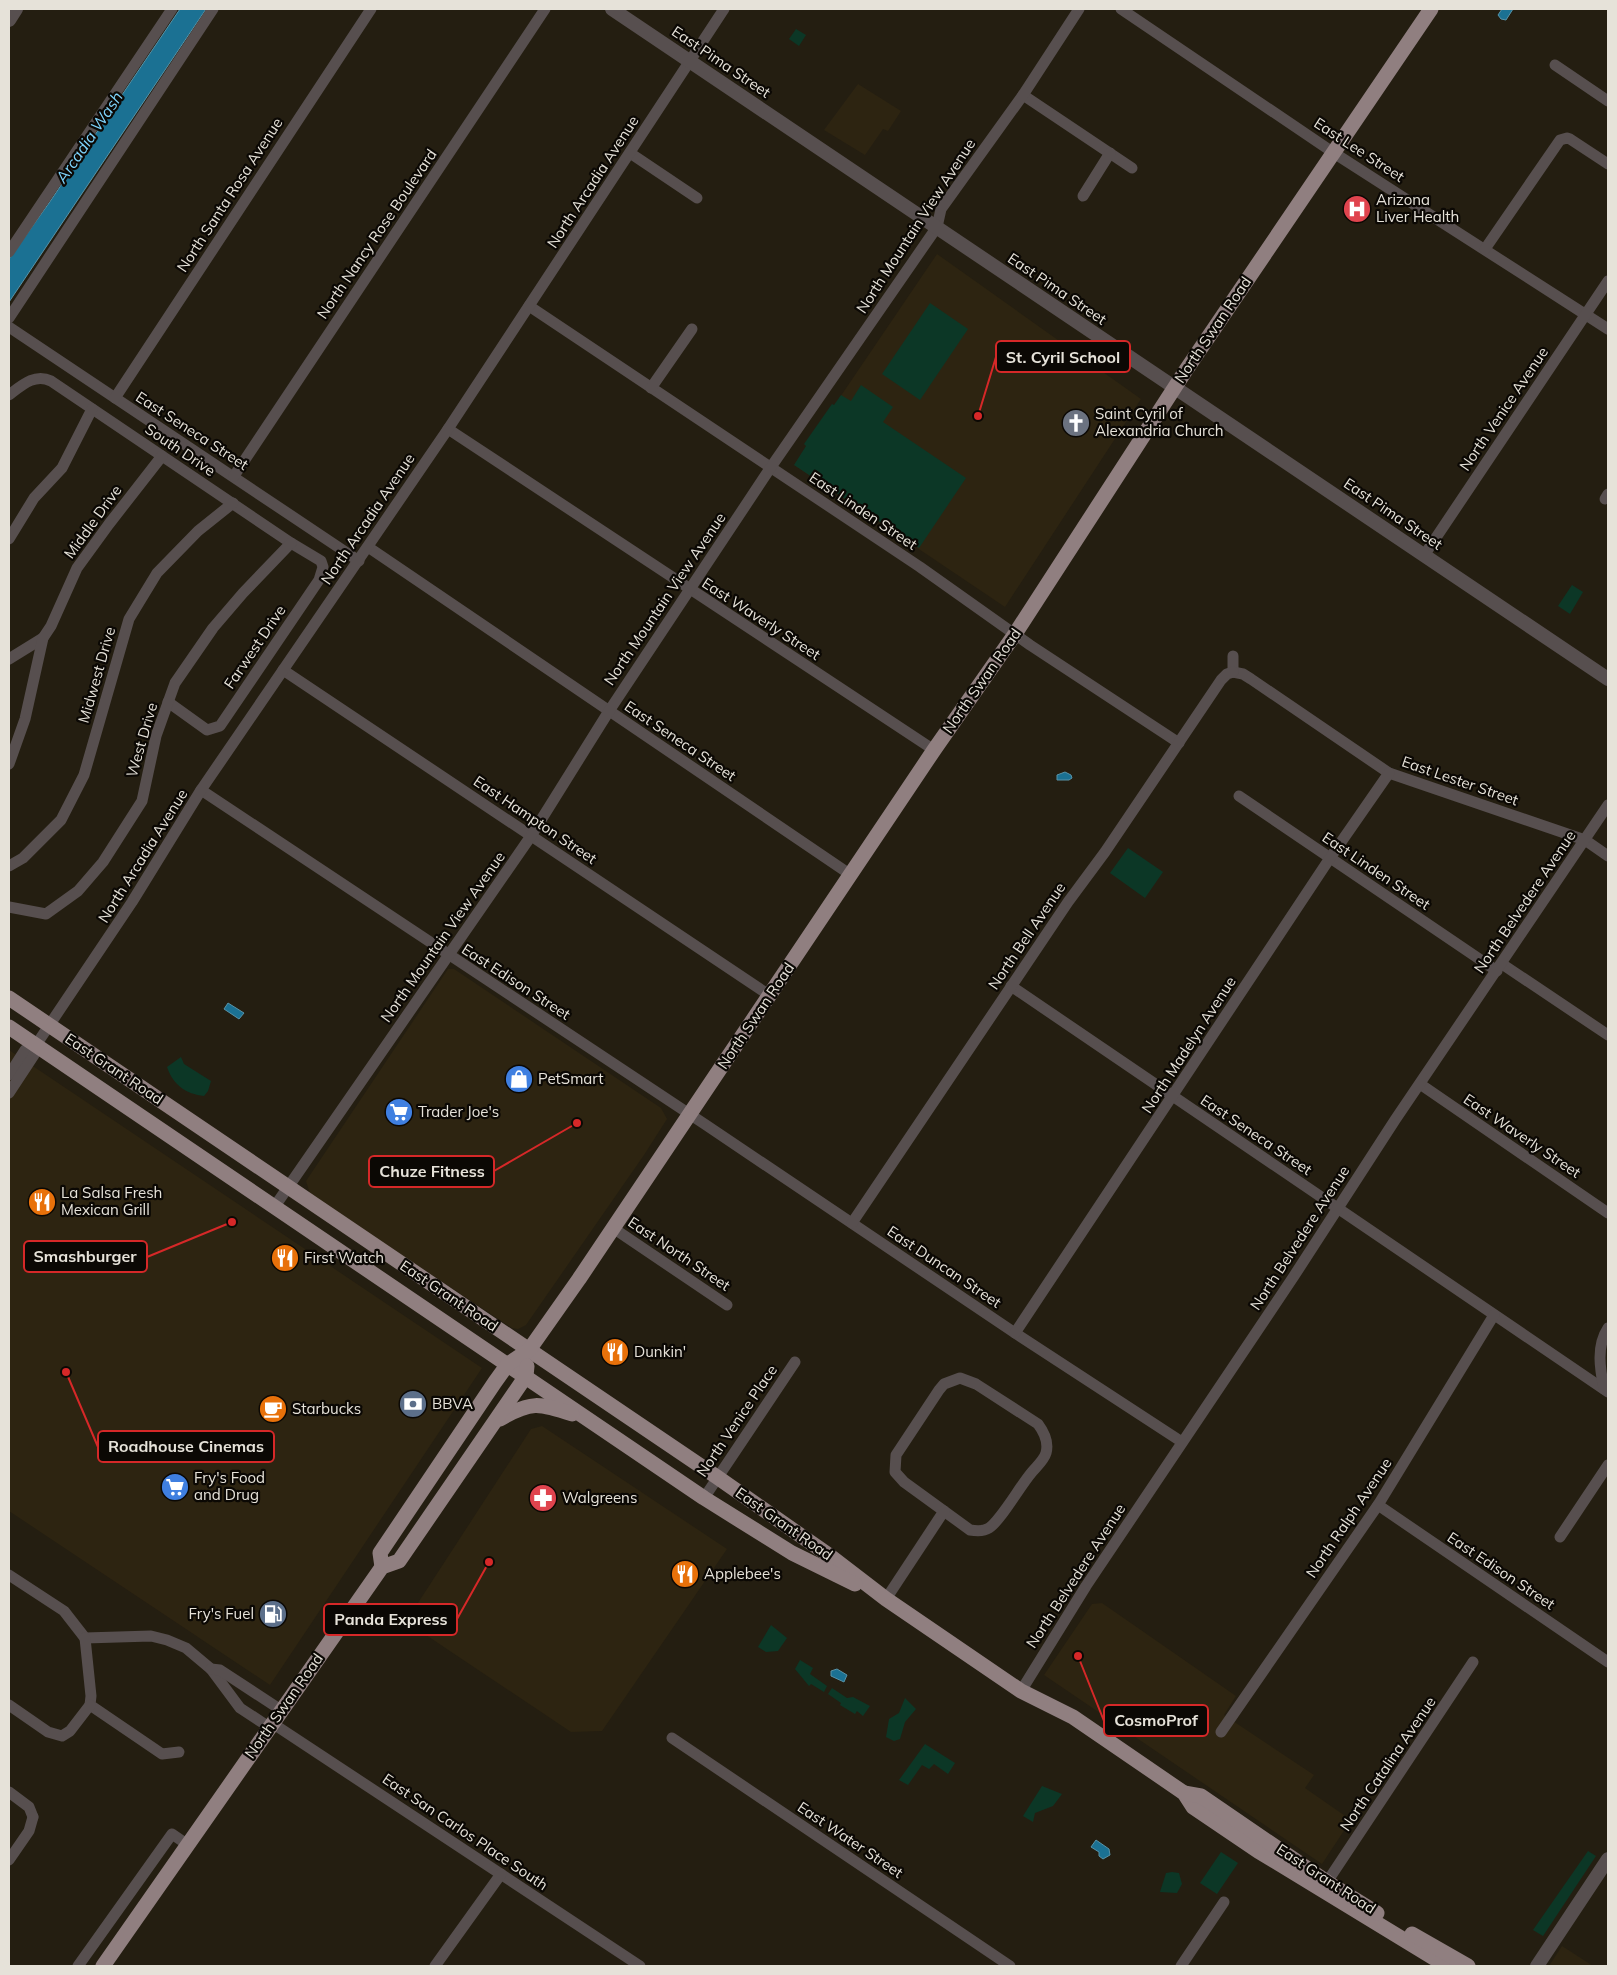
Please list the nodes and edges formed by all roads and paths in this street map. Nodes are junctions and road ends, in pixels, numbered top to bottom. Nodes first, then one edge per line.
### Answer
1 (16, 9) edge
2 (172, 9) edge
3 (213, 9) edge
4 (371, 9) edge
5 (545, 9) edge
6 (612, 9) edge
7 (724, 9) edge
8 (1079, 9) edge
9 (1121, 9) edge
10 (1431, 9) edge
11 (9, 20) edge
12 (690, 61) junction
13 (1555, 65) dead end
14 (1023, 96) junction
15 (1608, 101) edge
16 (630, 153) junction
17 (1110, 153) junction
18 (1334, 153) junction
19 (1608, 164) edge
20 (1132, 168) dead end
21 (1083, 196) dead end
22 (697, 198) dead end
23 (937, 227) junction
24 (1485, 249) junction
25 (9, 252) edge
26 (1608, 281) edge
27 (528, 306) junction
28 (1586, 314) junction
29 (9, 318) edge
30 (9, 327) edge
31 (692, 329) dead end
32 (1608, 329) edge
33 (651, 388) junction
34 (1174, 388) junction
35 (9, 395) edge
36 (115, 398) junction
37 (92, 409) junction
38 (448, 429) junction
39 (162, 456) junction
40 (771, 467) junction
41 (234, 476) junction
42 (233, 503) junction
43 (9, 539) edge
44 (292, 543) junction
45 (368, 548) junction
46 (1425, 554) junction
47 (359, 561) junction
48 (691, 590) junction
49 (1015, 634) junction
50 (43, 638) junction
51 (1233, 656) dead end
52 (9, 659) edge
53 (283, 670) junction
54 (1233, 672) junction
55 (1608, 680) edge
56 (168, 702) junction
57 (609, 711) junction
58 (1179, 743) junction
59 (934, 750) junction
60 (9, 764) edge
61 (1389, 773) junction
62 (201, 790) junction
63 (1239, 796) dead end
64 (1608, 805) edge
65 (531, 836) junction
66 (1585, 840) junction
67 (1608, 856) edge
68 (1330, 858) junction
69 (9, 866) edge
70 (851, 875) junction
71 (9, 907) edge
72 (447, 955) junction
73 (1499, 968) junction
74 (1011, 986) junction
75 (769, 995) junction
76 (9, 998) edge
77 (49, 1025) junction
78 (9, 1027) edge
79 (1608, 1036) edge
80 (36, 1045) junction
81 (9, 1075) edge
82 (1420, 1084) junction
83 (9, 1093) edge
84 (1173, 1097) junction
85 (690, 1114) junction
86 (288, 1188) junction
87 (275, 1206) junction
88 (1338, 1208) junction
89 (1608, 1213) edge
90 (852, 1223) junction
91 (614, 1228) junction
92 (728, 1305) dead end
93 (1494, 1315) junction
94 (1608, 1328) edge
95 (1015, 1333) junction
96 (529, 1350) junction
97 (795, 1362) dead end
98 (508, 1364) junction
99 (526, 1376) junction
100 (1606, 1391) edge
101 (593, 1422) junction
102 (494, 1423) junction
103 (1182, 1442) junction
104 (1608, 1465) edge
105 (717, 1477) junction
106 (704, 1498) junction
107 (1378, 1505) junction
108 (944, 1511) junction
109 (1560, 1537) dead end
110 (382, 1567) junction
111 (9, 1575) edge
112 (886, 1599) junction
113 (85, 1638) junction
114 (1474, 1662) dead end
115 (1608, 1662) edge
116 (211, 1669) junction
117 (1021, 1691) junction
118 (90, 1705) junction
119 (9, 1706) edge
120 (274, 1720) junction
121 (1221, 1732) dead end
122 (672, 1738) dead end
123 (179, 1752) dead end
124 (9, 1792) edge
125 (1184, 1793) junction
126 (188, 1845) junction
127 (9, 1860) edge
128 (1607, 1864) edge
129 (501, 1874) junction
130 (1327, 1882) junction
131 (1224, 1902) dead end
132 (78, 1966) edge
133 (103, 1966) edge
134 (436, 1966) edge
135 (640, 1966) edge
136 (1010, 1966) edge
137 (1181, 1966) edge
138 (1447, 1966) edge
139 (1468, 1966) edge
140 (1537, 1966) edge

1 - 11 street
2 - 25 street
3 - 29 street
4 - 36 street, North Santa Rosa Avenue
5 - 41 street, North Nancy Rose Boulevard
6 - 12 street, East Pima Street
7 - 12 street, North Arcadia Avenue
8 - 14 street, North Mountain View Avenue
9 - 18 street, East Lee Street
10 - 18 main road, North Swan Road
12 - 16 street, North Arcadia Avenue
12 - 23 street, East Pima Street
13 - 15 street
14 - 17 street
14 - 23 street, North Mountain View Avenue
16 - 22 street
16 - 27 street, North Arcadia Avenue
17 - 20 street
17 - 21 street
18 - 24 street, East Lee Street
18 - 34 main road, North Swan Road
19 - 24 street
23 - 34 street, East Pima Street
23 - 40 street, North Mountain View Avenue
24 - 28 street, East Lee Street
26 - 28 street, North Venice Avenue
27 - 33 street, East Linden Street
27 - 38 street, North Arcadia Avenue
28 - 32 street, East Lee Street
28 - 46 street, North Venice Avenue
30 - 36 street, East Seneca Street
31 - 33 street
33 - 40 street, East Linden Street
34 - 46 street, East Pima Street
34 - 49 main road, North Swan Road
35 - 37 street, South Drive
36 - 41 street, East Seneca Street
37 - 39 street, South Drive
37 - 43 street
38 - 45 street, North Arcadia Avenue
38 - 48 street, East Waverly Street
39 - 42 street, South Drive
39 - 50 street, Middle Drive
40 - 48 street, North Mountain View Avenue
40 - 49 street, East Linden Street
41 - 47 street, East Seneca Street
42 - 44 street, South Drive
42 - 69 street, Midwest Drive
44 - 56 street, West Drive
44 - 56 street, Farwest Drive
45 - 47 street, North Arcadia Avenue
45 - 57 street, East Seneca Street
46 - 55 street, East Pima Street
47 - 53 street, North Arcadia Avenue
48 - 57 street, North Mountain View Avenue
48 - 59 street, East Waverly Street
49 - 58 street, East Linden Street
49 - 59 main road, North Swan Road
50 - 52 street, Middle Drive
50 - 60 street, Middle Drive
51 - 54 street
53 - 62 street, North Arcadia Avenue
53 - 65 street, East Hampton Street
54 - 58 street, North Bell Avenue
54 - 61 street, East Lester Street
56 - 71 street, West Drive
57 - 65 street, North Mountain View Avenue
57 - 70 street, East Seneca Street
58 - 74 street, North Bell Avenue
59 - 70 main road, North Swan Road
61 - 66 street, East Lester Street
61 - 68 street, North Madelyn Avenue
62 - 72 street, East Edison Street
62 - 77 street, North Arcadia Avenue
63 - 68 street, East Linden Street
64 - 66 street, North Belvedere Avenue
65 - 72 street, North Mountain View Avenue
65 - 75 street, East Hampton Street
66 - 67 street, East Lester Street
66 - 73 street, North Belvedere Avenue
68 - 73 street, East Linden Street
68 - 84 street, North Madelyn Avenue
70 - 75 main road, North Swan Road
72 - 85 street, East Edison Street
72 - 86 street, North Mountain View Avenue
73 - 79 street, East Linden Street
73 - 82 street, North Belvedere Avenue
74 - 84 street, East Seneca Street
74 - 90 street, North Bell Avenue
75 - 85 main road, North Swan Road
76 - 77 main road, East Grant Road
77 - 80 street, North Arcadia Avenue
77 - 86 main road, East Grant Road
78 - 80 main road, East Grant Road
80 - 81 street, North Arcadia Avenue
80 - 83 street, North Arcadia Avenue
80 - 87 main road, East Grant Road
82 - 88 street, North Belvedere Avenue
82 - 89 street, East Waverly Street
84 - 88 street, East Seneca Street
84 - 95 street, North Madelyn Avenue
85 - 90 street, East Duncan Street
85 - 91 main road, North Swan Road
86 - 87 street, North Mountain View Avenue
86 - 96 main road, East Grant Road
87 - 98 main road, East Grant Road
88 - 93 street, East Seneca Street
88 - 103 street, North Belvedere Avenue
90 - 95 street, East Duncan Street
91 - 92 street, East North Street
91 - 96 main road, North Swan Road
93 - 100 street, East Seneca Street
93 - 107 street, North Ralph Avenue
94 - 100 street
95 - 103 street, East Duncan Street
96 - 98 main road, North Swan Road
96 - 99 main road, North Swan Road
96 - 105 main road, East Grant Road
97 - 105 street, North Venice Place
98 - 99 main road, East Grant Road
98 - 110 main road, North Swan Road
99 - 101 main road, East Grant Road
99 - 102 main road, North Swan Road
101 - 102 main road
101 - 106 main road, East Grant Road
102 - 110 main road, North Swan Road
103 - 117 street, North Belvedere Avenue
104 - 109 street
105 - 106 street, North Venice Place
105 - 112 main road, East Grant Road
106 - 112 main road, East Grant Road
107 - 115 street, East Edison Street
107 - 121 street, North Ralph Avenue
108 - 108 street
108 - 112 street
110 - 120 main road, North Swan Road
111 - 113 street
112 - 117 main road, East Grant Road
113 - 116 street
113 - 118 street
114 - 130 street, North Catalina Avenue
116 - 120 street
116 - 120 street
117 - 125 main road, East Grant Road
118 - 119 street
118 - 123 street
120 - 126 main road, North Swan Road
120 - 129 street, East San Carlos Place South
122 - 136 street, East Water Street
124 - 127 street
125 - 130 main road, East Grant Road
125 - 138 main road, East Grant Road
126 - 132 street
126 - 133 main road, North Swan Road
128 - 140 street
129 - 134 street
129 - 135 street, East San Carlos Place South
130 - 139 main road, East Grant Road
131 - 137 street

